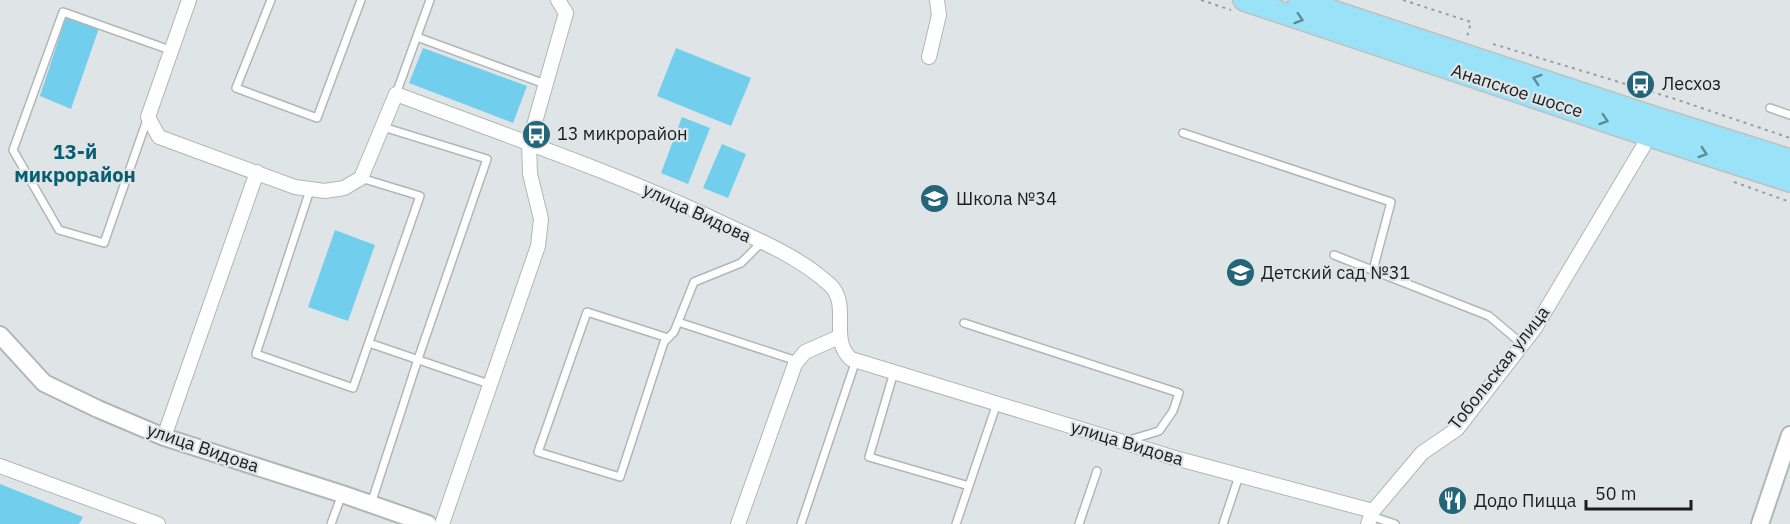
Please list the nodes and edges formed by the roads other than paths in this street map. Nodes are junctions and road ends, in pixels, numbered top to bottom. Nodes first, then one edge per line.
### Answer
1 (189, 0) edge
2 (271, 0) edge
3 (361, 0) edge
4 (430, 0) edge
5 (558, 0) edge
6 (937, 0) edge
7 (1244, 0) edge
8 (1299, 0) edge
9 (417, 37) junction
10 (170, 50) junction
11 (929, 57) dead end
12 (545, 84) junction
13 (396, 94) junction
14 (1770, 108) dead end
15 (1790, 115) edge
16 (148, 117) junction
17 (383, 127) junction
18 (1183, 133) dead end
19 (1647, 135) junction
20 (529, 143) junction
21 (1790, 160) edge
22 (257, 172) junction
23 (361, 178) junction
24 (1790, 181) edge
25 (310, 190) junction
26 (762, 242) junction
27 (1334, 255) dead end
28 (1373, 270) junction
29 (678, 322) junction
30 (964, 323) dead end
31 (0, 335) edge
32 (839, 337) junction
33 (668, 338) junction
34 (369, 343) junction
35 (1522, 344) junction
36 (418, 359) junction
37 (856, 360) junction
38 (797, 361) junction
39 (894, 372) junction
40 (489, 384) junction
41 (997, 404) junction
42 (1790, 435) edge
43 (165, 437) junction
44 (1124, 442) junction
45 (0, 466) edge
46 (1097, 471) dead end
47 (1239, 476) junction
48 (969, 486) junction
49 (342, 494) junction
50 (371, 504) junction
51 (1371, 517) edge
52 (158, 524) edge
53 (331, 524) edge
54 (428, 524) edge
55 (442, 524) edge
56 (738, 524) edge
57 (801, 524) edge
58 (956, 524) edge
59 (1078, 524) edge
60 (1223, 524) edge
61 (1395, 524) edge
62 (1760, 524) edge

1 - 10 street
2 - 3 lane
4 - 9 lane
5 - 12 street
6 - 11 street
7 -> 19 highway, Анапское шоссе
21 -> 8 highway, Анапское шоссе
9 - 12 lane
9 - 13 lane
10 - 16 street
10 - 16 lane
12 - 20 street
13 - 17 street
13 - 20 street, улица Видова
14 - 15 lane
16 - 22 street
17 - 23 street
17 - 36 lane
18 - 28 lane
19 -> 24 highway, Анапское шоссе
19 - 35 street, Тобольская улица
20 - 26 street, улица Видова
20 - 40 street
22 - 25 street
22 - 43 street
23 - 25 street
23 - 34 lane
25 - 34 lane
26 - 29 lane
26 - 32 street, улица Видова
27 - 28 lane
28 - 35 lane
29 - 33 lane
29 - 38 lane
30 - 44 lane
31 - 43 street, улица Видова
32 - 37 street
32 - 38 street
33 - 33 lane
34 - 36 lane
35 - 51 street, Тобольская улица
36 - 40 lane
36 - 50 lane
37 - 39 street, улица Видова
37 - 57 lane
38 - 56 street
39 - 41 street, улица Видова
39 - 48 lane
40 - 55 street
41 - 44 street, улица Видова
41 - 48 lane
42 - 62 street
43 - 49 street, улица Видова
44 - 47 street, улица Видова
45 - 52 street
46 - 59 lane
47 - 51 street, улица Видова
47 - 60 lane
48 - 58 lane
49 - 50 street, улица Видова
49 - 53 lane
50 - 54 street, улица Видова
51 - 61 lane

